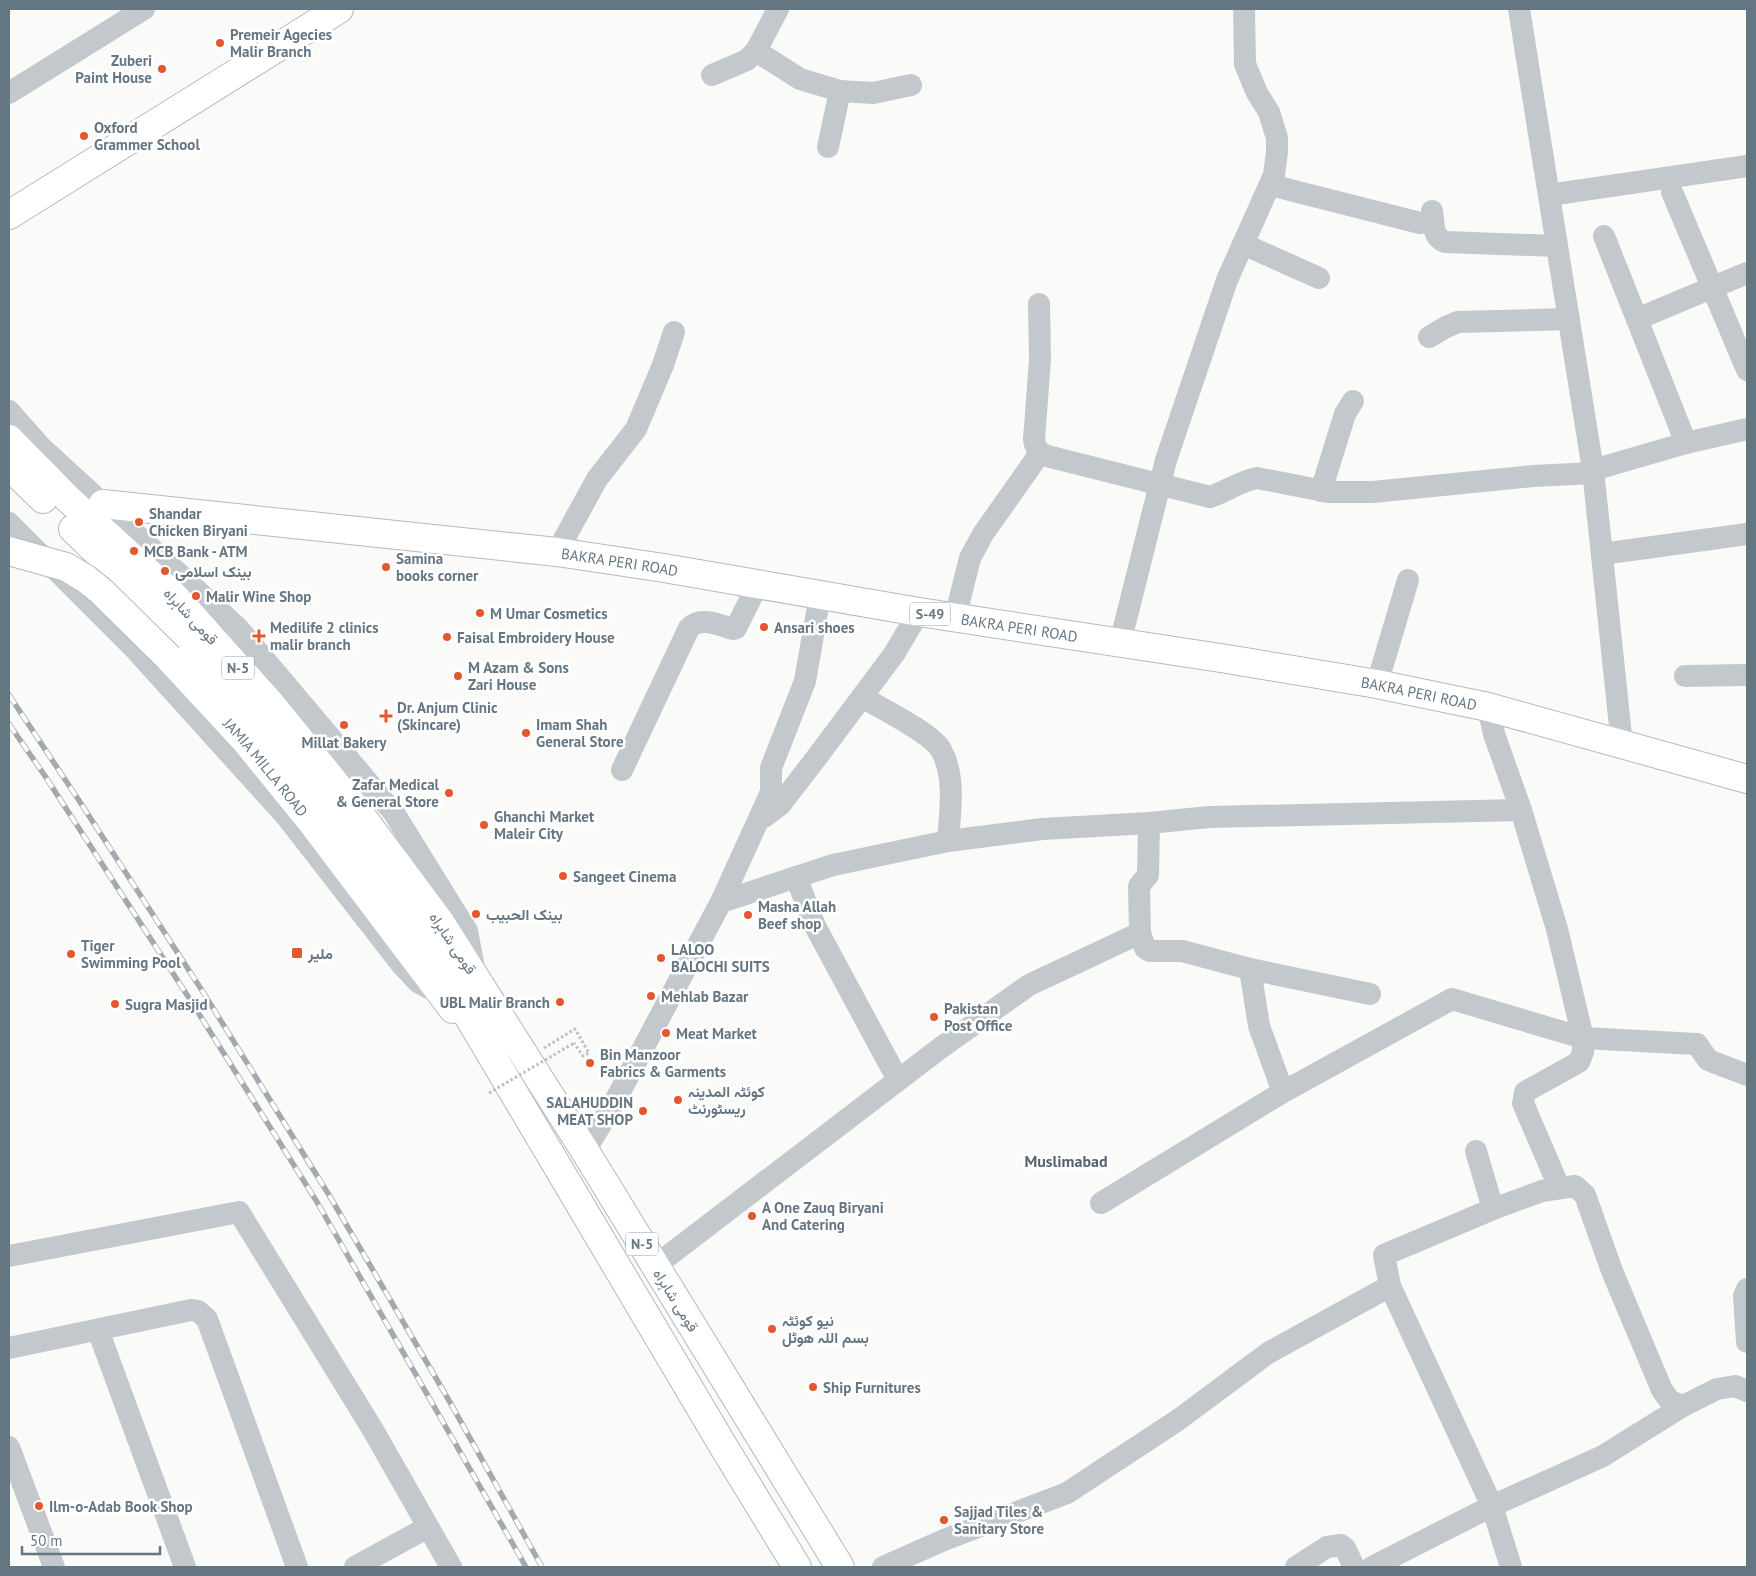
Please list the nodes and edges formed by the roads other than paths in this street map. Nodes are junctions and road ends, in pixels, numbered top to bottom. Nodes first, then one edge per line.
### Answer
1 (144, 9) edge
2 (308, 9) edge
3 (339, 9) edge
4 (778, 9) edge
5 (1244, 9) edge
6 (1519, 9) edge
7 (756, 51) junction
8 (712, 75) dead end
9 (911, 85) dead end
10 (840, 91) junction
11 (9, 93) edge
12 (828, 146) dead end
13 (1747, 166) edge
14 (1270, 185) junction
15 (1672, 192) dead end
16 (1549, 195) junction
17 (9, 199) edge
18 (9, 215) edge
19 (1604, 236) dead end
20 (1243, 244) junction
21 (1558, 246) junction
22 (1747, 273) edge
23 (1319, 278) dead end
24 (1712, 287) junction
25 (1039, 304) dead end
26 (1569, 319) junction
27 (1637, 319) junction
28 (674, 332) dead end
29 (1429, 337) dead end
30 (1747, 370) edge
31 (1354, 401) dead end
32 (9, 411) edge
33 (1747, 429) edge
34 (9, 439) edge
35 (1686, 443) junction
36 (1040, 453) junction
37 (9, 466) edge
38 (1594, 472) junction
39 (1160, 484) junction
40 (1321, 491) junction
41 (102, 504) junction
42 (9, 523) edge
43 (1747, 538) edge
44 (9, 551) edge
45 (557, 552) junction
46 (1602, 554) junction
47 (1408, 580) dead end
48 (758, 584) junction
49 (820, 595) junction
50 (919, 612) junction
51 (955, 618) junction
52 (1120, 643) junction
53 (1747, 675) edge
54 (1685, 676) dead end
55 (1377, 684) junction
56 (862, 698) junction
57 (1488, 707) junction
58 (1622, 745) junction
59 (622, 770) dead end
60 (1747, 779) edge
61 (1521, 810) junction
62 (758, 823) junction
63 (1150, 823) junction
64 (948, 841) junction
65 (796, 878) junction
66 (721, 902) junction
67 (430, 928) junction
68 (1140, 933) junction
69 (1250, 969) junction
70 (475, 976) junction
71 (1370, 994) dead end
72 (443, 996) junction
73 (480, 1037) junction
74 (1584, 1038) junction
75 (1747, 1075) edge
76 (898, 1080) junction
77 (1283, 1092) junction
78 (585, 1151) junction
79 (1476, 1151) dead end
80 (1560, 1187) junction
81 (1101, 1203) dead end
82 (1493, 1209) junction
83 (9, 1256) edge
84 (655, 1266) junction
85 (1390, 1286) junction
86 (1747, 1289) edge
87 (98, 1330) junction
88 (1747, 1342) edge
89 (9, 1348) edge
90 (1747, 1391) edge
91 (1683, 1406) junction
92 (9, 1447) edge
93 (18, 1498) edge
94 (1492, 1506) junction
95 (428, 1527) junction
96 (54, 1567) edge
97 (185, 1567) edge
98 (297, 1567) edge
99 (355, 1567) edge
100 (451, 1567) edge
101 (797, 1567) edge
102 (840, 1567) edge
103 (883, 1567) edge
104 (1296, 1567) edge
105 (1354, 1567) edge
106 (1372, 1567) edge
107 (1511, 1567) edge

1 - 11 street
2 - 17 main road
3 - 18 main road
4 - 7 street
5 - 14 street
6 - 16 street
7 - 8 street
7 - 10 street
9 - 10 street
10 - 12 street
13 - 16 street
14 - 20 street
14 - 21 street
15 - 24 street
16 - 21 street
19 - 27 street
20 - 23 street
20 - 39 street
21 - 26 street
22 - 24 street
24 - 27 street
24 - 30 street
25 - 36 street
26 - 29 street
26 - 38 street
27 - 35 street
28 - 45 street
31 - 40 street
32 - 41 street
33 - 35 street
34 - 67 main road, قومی شاہراہ / N-5
35 - 38 street
36 - 39 street
36 - 51 street
37 - 67 main road, قومی شاہراہ / N-5
38 - 40 street
38 - 46 street
39 - 40 street
39 - 52 street
41 - 45 main road, BAKRA PERI ROAD / S-49
41 - 70 street
42 - 72 street
43 - 46 street
44 - 72 main road, JAMIA MILLA ROAD, bridge
45 - 48 main road, BAKRA PERI ROAD / S-49
46 - 58 street
47 - 55 street
48 - 49 main road, BAKRA PERI ROAD / S-49
48 - 59 street
49 - 50 main road, BAKRA PERI ROAD / S-49
49 - 62 street
50 - 51 main road, BAKRA PERI ROAD / S-49
50 - 56 street
51 - 52 main road, BAKRA PERI ROAD / S-49
52 - 55 main road, BAKRA PERI ROAD / S-49
53 - 54 street
55 - 57 main road, BAKRA PERI ROAD / S-49
56 - 62 street
56 - 64 street
57 - 58 main road, BAKRA PERI ROAD / S-49
57 - 61 street
58 - 60 main road, BAKRA PERI ROAD / S-49
61 - 63 street
61 - 74 street
62 - 66 street
63 - 64 street
63 - 68 street
64 - 65 street
65 - 66 street
65 - 76 street
66 - 78 street
67 - 70 main road, قومی شاہراہ / N-5
67 - 73 main road, قومی شاہراہ / N-5
68 - 69 street
68 - 76 street
69 - 71 street
69 - 77 street
70 - 78 main road, قومی شاہراہ / N-5
72 - 73 main road, JAMIA MILLA ROAD
73 - 101 main road, قومی شاہراہ / N-5
74 - 75 street
74 - 77 street
74 - 80 street
76 - 84 street
77 - 81 street
78 - 84 main road, قومی شاہراہ / N-5
79 - 82 street
80 - 82 street
80 - 91 street
82 - 85 street
83 - 95 street
84 - 102 main road, قومی شاہراہ / N-5
85 - 94 street
85 - 103 street
86 - 88 street
87 - 89 street
87 - 97 street
87 - 98 street
90 - 91 street
91 - 94 street
92 - 93 street
93 - 96 street
94 - 106 street
94 - 107 street
95 - 99 street
95 - 100 street
104 - 105 street

